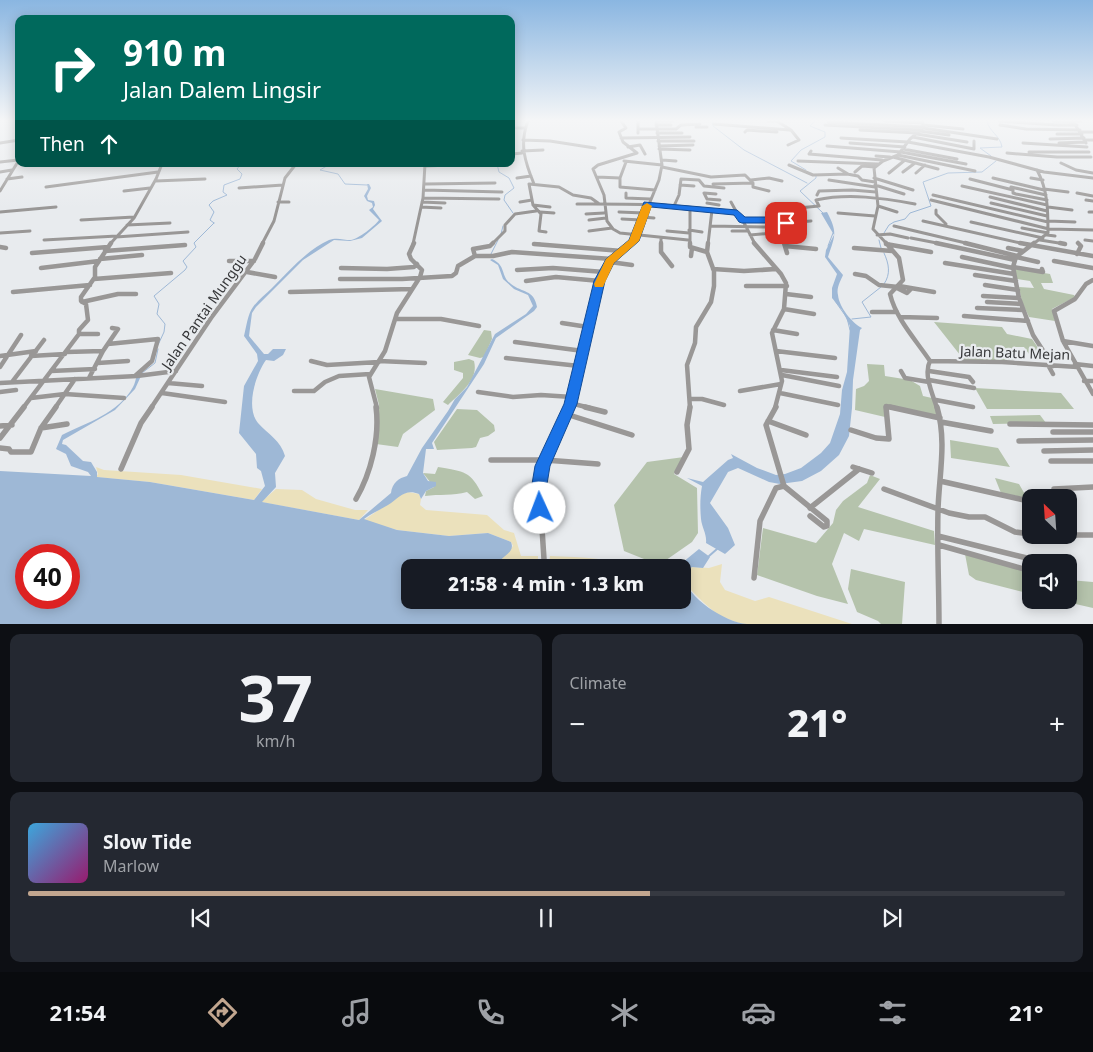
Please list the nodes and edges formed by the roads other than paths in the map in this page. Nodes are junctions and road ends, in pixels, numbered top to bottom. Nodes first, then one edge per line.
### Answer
1 (542, 150) edge
2 (632, 150) edge
3 (643, 150) edge
4 (660, 150) edge
5 (889, 150) edge
6 (896, 150) edge
7 (967, 150) edge
8 (811, 151) dead end
9 (902, 151) junction
10 (522, 152) junction
11 (1029, 152) dead end
12 (1089, 152) joint
13 (515, 153) edge
14 (1007, 153) dead end
15 (645, 154) dead end
16 (876, 156) dead end
17 (891, 157) junction
18 (1091, 157) junction
19 (957, 159) dead end
20 (15, 160) edge
21 (617, 160) junction
22 (884, 160) junction
23 (905, 160) junction
24 (676, 161) dead end
25 (798, 161) dead end
26 (0, 162) edge
27 (626, 162) junction
28 (1093, 162) edge
29 (915, 163) junction
30 (1061, 163) dead end
31 (662, 164) junction
32 (966, 164) dead end
33 (789, 165) dead end
34 (877, 165) junction
35 (925, 165) junction
36 (15, 166) edge
37 (160, 167) edge
38 (293, 167) edge
39 (425, 167) edge
40 (838, 168) dead end
41 (938, 168) dead end
42 (12, 170) junction
43 (1037, 170) junction
44 (975, 171) dead end
45 (0, 172) edge
46 (158, 172) junction
47 (855, 172) dead end
48 (903, 172) dead end
49 (889, 173) dead end
50 (916, 173) dead end
51 (1093, 173) edge
52 (848, 174) junction
53 (22, 176) dead end
54 (531, 176) junction
55 (597, 177) junction
56 (716, 177) junction
57 (205, 178) dead end
58 (517, 178) dead end
59 (620, 178) junction
60 (993, 178) dead end
61 (1031, 178) dead end
62 (1093, 178) edge
63 (7, 179) junction
64 (970, 179) dead end
65 (829, 180) dead end
66 (1043, 180) junction
67 (155, 181) junction
68 (782, 181) dead end
69 (752, 182) junction
70 (495, 183) dead end
71 (875, 183) junction
72 (283, 184) junction
73 (425, 184) junction
74 (534, 184) junction
75 (714, 184) dead end
76 (730, 184) junction
77 (998, 184) dead end
78 (680, 185) junction
79 (694, 186) dead end
80 (962, 186) dead end
81 (46, 187) dead end
82 (150, 188) junction
83 (239, 188) dead end
84 (724, 188) dead end
85 (0, 190) edge
86 (424, 190) junction
87 (655, 190) junction
88 (913, 190) dead end
89 (124, 191) dead end
90 (769, 191) dead end
91 (502, 192) dead end
92 (876, 192) junction
93 (1068, 192) dead end
94 (626, 193) dead end
95 (716, 194) dead end
96 (904, 194) dead end
97 (1077, 194) dead end
98 (817, 196) dead end
99 (1093, 196) edge
100 (990, 197) dead end
101 (878, 198) junction
102 (499, 199) dead end
103 (532, 200) junction
104 (1086, 200) dead end
105 (707, 201) junction
106 (1093, 201) edge
107 (278, 202) junction
108 (289, 202) dead end
109 (422, 202) junction
110 (520, 202) dead end
111 (649, 202) junction
112 (720, 202) dead end
113 (730, 202) dead end
114 (1046, 202) junction
115 (445, 203) dead end
116 (991, 203) dead end
117 (577, 204) dead end
118 (602, 204) junction
119 (915, 204) dead end
120 (533, 205) junction
121 (674, 206) junction
122 (878, 206) junction
123 (56, 207) dead end
124 (550, 207) dead end
125 (441, 208) dead end
126 (690, 208) junction
127 (704, 209) junction
128 (712, 210) junction
129 (936, 210) dead end
130 (1072, 210) dead end
131 (0, 212) edge
132 (538, 212) junction
133 (619, 212) dead end
134 (897, 212) dead end
135 (554, 213) dead end
136 (604, 213) junction
137 (737, 213) junction
138 (838, 213) dead end
139 (586, 214) dead end
140 (876, 216) junction
141 (134, 217) junction
142 (642, 217) junction
143 (606, 218) junction
144 (654, 218) dead end
145 (622, 219) dead end
146 (82, 220) dead end
147 (589, 220) dead end
148 (742, 220) junction
149 (777, 220) junction
150 (811, 221) dead end
151 (923, 221) dead end
152 (971, 222) dead end
153 (1048, 222) junction
154 (1074, 222) dead end
155 (170, 223) dead end
156 (784, 223) junction
157 (127, 225) junction
158 (946, 225) junction
159 (711, 226) junction
160 (894, 226) dead end
161 (766, 227) dead end
162 (612, 228) junction
163 (1022, 228) dead end
164 (1093, 230) edge
165 (30, 231) dead end
166 (589, 231) dead end
167 (667, 231) dead end
168 (689, 231) junction
169 (732, 231) dead end
170 (748, 231) junction
171 (188, 232) dead end
172 (546, 232) dead end
173 (702, 232) dead end
174 (0, 233) edge
175 (774, 233) dead end
176 (637, 235) junction
177 (880, 235) junction
178 (1045, 235) junction
179 (116, 236) junction
180 (1055, 236) dead end
181 (661, 238) junction
182 (44, 240) dead end
183 (688, 240) junction
184 (1085, 240) dead end
185 (1093, 241) edge
186 (885, 243) junction
187 (1078, 243) dead end
188 (534, 244) dead end
189 (1065, 244) dead end
190 (185, 245) dead end
191 (785, 246) junction
192 (1030, 246) junction
193 (0, 247) edge
194 (6, 248) dead end
195 (692, 248) junction
196 (854, 248) dead end
197 (1008, 248) dead end
198 (106, 249) junction
199 (816, 249) dead end
200 (622, 251) junction
201 (1023, 251) junction
202 (707, 252) junction
203 (787, 252) dead end
204 (894, 252) junction
205 (931, 252) dead end
206 (32, 253) dead end
207 (1076, 254) junction
208 (142, 256) dead end
209 (475, 256) junction
210 (691, 256) dead end
211 (1093, 256) edge
212 (962, 257) dead end
213 (1016, 258) junction
214 (99, 260) junction
215 (611, 260) junction
216 (229, 261) dead end
217 (254, 261) junction
218 (1054, 261) dead end
219 (1038, 262) dead end
220 (945, 263) dead end
221 (417, 264) junction
222 (632, 265) dead end
223 (672, 266) dead end
224 (1013, 267) junction
225 (41, 268) dead end
226 (341, 268) dead end
227 (1093, 268) edge
228 (713, 269) junction
229 (776, 269) junction
230 (1042, 269) dead end
231 (517, 270) dead end
232 (247, 272) junction
233 (604, 272) junction
234 (171, 273) dead end
235 (855, 274) dead end
236 (1014, 274) junction
237 (275, 276) dead end
238 (783, 276) junction
239 (975, 276) dead end
240 (420, 277) junction
241 (774, 278) dead end
242 (94, 279) junction
243 (340, 280) dead end
244 (1093, 280) edge
245 (526, 281) dead end
246 (600, 281) junction
247 (1016, 281) junction
248 (985, 285) dead end
249 (90, 286) junction
250 (746, 286) dead end
251 (787, 286) junction
252 (898, 287) junction
253 (412, 289) junction
254 (910, 290) dead end
255 (1018, 290) junction
256 (13, 292) dead end
257 (290, 292) dead end
258 (934, 292) dead end
259 (136, 294) dead end
260 (786, 294) junction
261 (984, 296) dead end
262 (811, 297) dead end
263 (1020, 298) junction
264 (82, 302) junction
265 (987, 302) dead end
266 (1021, 304) junction
267 (976, 308) dead end
268 (784, 309) junction
269 (1024, 310) junction
270 (872, 312) dead end
271 (897, 312) junction
272 (814, 314) dead end
273 (964, 316) dead end
274 (900, 317) junction
275 (937, 318) dead end
276 (395, 319) junction
277 (1028, 321) junction
278 (562, 323) dead end
279 (479, 326) dead end
280 (588, 327) junction
281 (112, 328) dead end
282 (773, 330) junction
283 (79, 334) junction
284 (98, 334) dead end
285 (797, 334) dead end
286 (21, 335) dead end
287 (44, 340) dead end
288 (1064, 341) junction
289 (515, 342) dead end
290 (108, 344) junction
291 (1093, 346) edge
292 (37, 350) junction
293 (103, 350) junction
294 (776, 351) junction
295 (583, 352) junction
296 (66, 353) junction
297 (0, 356) edge
298 (7, 356) junction
299 (31, 356) junction
300 (506, 358) dead end
301 (835, 358) dead end
302 (128, 361) dead end
303 (311, 361) dead end
304 (379, 361) junction
305 (930, 361) junction
306 (98, 363) junction
307 (425, 363) dead end
308 (1050, 365) junction
309 (1076, 365) junction
310 (580, 366) junction
311 (1093, 366) edge
312 (0, 367) edge
313 (95, 369) junction
314 (50, 371) junction
315 (176, 371) junction
316 (901, 371) dead end
317 (928, 371) junction
318 (782, 373) junction
319 (370, 374) junction
320 (1053, 374) dead end
321 (136, 376) junction
322 (837, 377) dead end
323 (89, 378) junction
324 (75, 379) junction
325 (43, 380) junction
326 (1084, 380) junction
327 (929, 381) junction
328 (1093, 381) edge
329 (168, 383) junction
330 (781, 384) junction
331 (3, 386) edge
332 (202, 386) dead end
333 (839, 386) dead end
334 (16, 390) dead end
335 (294, 391) dead end
336 (740, 391) dead end
337 (478, 392) dead end
338 (162, 393) junction
339 (780, 393) junction
340 (65, 394) junction
341 (1093, 394) edge
342 (572, 397) junction
343 (31, 398) junction
344 (124, 398) dead end
345 (690, 398) junction
346 (936, 400) junction
347 (226, 402) dead end
348 (570, 404) junction
349 (724, 405) dead end
350 (838, 406) dead end
351 (973, 407) dead end
352 (605, 412) dead end
353 (566, 414) junction
354 (941, 420) junction
355 (768, 422) junction
356 (67, 424) dead end
357 (1010, 424) dead end
358 (12, 425) junction
359 (1093, 425) edge
360 (0, 426) edge
361 (41, 428) junction
362 (851, 430) dead end
363 (991, 430) dead end
364 (1053, 432) dead end
365 (1093, 432) edge
366 (632, 435) dead end
367 (806, 435) dead end
368 (0, 438) edge
369 (1093, 440) edge
370 (1019, 441) dead end
371 (0, 448) edge
372 (1093, 450) edge
373 (1044, 451) dead end
374 (490, 460) dead end
375 (545, 460) junction
376 (1051, 461) dead end
377 (1093, 461) edge
378 (598, 464) dead end
379 (120, 469) dead end
380 (676, 472) dead end
381 (872, 473) dead end
382 (940, 481) junction
383 (784, 485) junction
384 (1093, 487) edge
385 (884, 489) dead end
386 (1054, 489) dead end
387 (356, 499) dead end
388 (1022, 500) edge
389 (810, 508) junction
390 (938, 508) junction
391 (810, 516) dead end
392 (1022, 533) edge
393 (1078, 535) edge
394 (1093, 535) edge
395 (938, 536) junction
396 (939, 546) junction
397 (1022, 557) edge
398 (544, 559) dead end
399 (1022, 569) edge
400 (754, 578) dead end
401 (939, 624) edge

1 - 10 street
2 - 21 street
3 - 15 street
4 - 31 street
5 - 9 street
6 - 9 street
7 - 43 street
8 - 22 street
9 - 17 street
9 - 19 street
9 - 32 street
9 - 44 street
10 - 13 street
10 - 54 street
11 - 12 street
12 - 18 street
14 - 18 street
16 - 17 street
17 - 22 street
17 - 23 street
18 - 28 street
20 - 26 street
21 - 27 street
21 - 55 street
22 - 34 street
23 - 29 street
23 - 49 street
24 - 31 street
25 - 34 street
27 - 31 street
27 - 59 street
29 - 35 street
29 - 48 street
30 - 51 street
31 - 56 street
31 - 87 street
33 - 52 street
34 - 47 street
34 - 71 street
35 - 41 street
35 - 50 street
36 - 42 street
37 - 46 street
38 - 72 street, Jalan Pantai Munggu
39 - 73 street
40 - 52 street
42 - 45 street
42 - 63 street
43 - 62 street
43 - 66 street
46 - 67 street
46 - 81 street
52 - 71 street
53 - 63 street
54 - 58 street
54 - 74 street
55 - 59 street
55 - 118 street
56 - 69 street
56 - 76 street
57 - 67 street
59 - 87 street
60 - 114 street
61 - 66 street
63 - 85 street
64 - 114 street
65 - 71 street
66 - 114 street
67 - 82 street
68 - 69 street
69 - 76 street
69 - 90 street
70 - 73 street
71 - 88 street
71 - 92 street
71 - 96 street
72 - 83 street
72 - 107 street, Jalan Pantai Munggu
73 - 86 street
74 - 103 street
74 - 118 street
75 - 76 street
77 - 114 street
78 - 79 street
78 - 84 street
78 - 121 street
80 - 114 street
82 - 89 street
82 - 141 street
86 - 91 street
86 - 109 street
87 - 111 street
92 - 98 street
92 - 101 street
93 - 114 street
94 - 111 street
95 - 105 street
97 - 99 street
100 - 114 street
101 - 119 street
101 - 122 street
101 - 149 street
102 - 109 street
103 - 110 street
103 - 120 street
104 - 106 street
105 - 112 street
105 - 127 street
107 - 108 street
107 - 217 street, Jalan Pantai Munggu
109 - 115 street
109 - 125 street
109 - 221 street
111 - 118 street
111 - 121 street
111 - 142 street
113 - 137 street
114 - 116 street
114 - 130 street
114 - 153 street
117 - 118 street
118 - 136 street
120 - 124 street
120 - 132 street
121 - 126 street
122 - 134 street
122 - 140 street
123 - 131 street
126 - 127 street
126 - 168 street
127 - 128 street
128 - 137 street
128 - 159 street
129 - 158 street
132 - 135 street
132 - 172 street
132 - 209 street
133 - 142 street
136 - 139 street
136 - 143 street
137 - 148 street
138 - 140 street
140 - 177 street
141 - 146 street
141 - 157 street
142 - 144 street
142 - 145 street
142 - 176 street
143 - 147 street
143 - 162 street
148 - 149 street
148 - 170 street
149 - 156 street
150 - 156 street
151 - 158 street
152 - 178 street
153 - 154 street
153 - 178 street
153 - 178 street
155 - 157 street
156 - 191 street
157 - 179 street
158 - 192 street
159 - 170 street
159 - 202 street
160 - 213 street
161 - 170 street
162 - 166 street
162 - 176 street
163 - 178 street
164 - 178 street
165 - 174 street
167 - 168 street
168 - 173 street
168 - 183 street
169 - 170 street
170 - 175 street
170 - 229 street
171 - 179 street
176 - 181 street
176 - 200 street
177 - 186 street
177 - 213 street
178 - 180 street
178 - 189 street
178 - 192 street
179 - 182 street
179 - 198 street
181 - 183 street
181 - 223 street
183 - 195 street
184 - 185 street
186 - 204 street
186 - 205 street
187 - 207 street
188 - 200 street
190 - 198 street
191 - 199 street
191 - 203 street
192 - 201 street
192 - 207 street
193 - 194 street
195 - 202 street
195 - 210 street
196 - 204 street
197 - 201 street
198 - 206 street
198 - 214 street
200 - 215 street
201 - 213 street
202 - 228 street
204 - 252 street
207 - 211 street
208 - 214 street
209 - 215 street
209 - 240 street
212 - 224 street
213 - 219 street
213 - 224 street
214 - 225 street
214 - 242 street
215 - 222 street
215 - 233 street
216 - 217 street
217 - 232 street, Jalan Pantai Munggu
218 - 227 street
220 - 236 street
221 - 226 street
221 - 240 street
224 - 230 street
224 - 236 street
228 - 229 street
228 - 345 street
229 - 238 street
231 - 233 street
232 - 237 street
232 - 315 street, Jalan Pantai Munggu
233 - 246 street
234 - 242 street
235 - 252 street
236 - 247 street
238 - 241 street
238 - 251 street
239 - 247 street
240 - 243 street
240 - 253 street
242 - 249 street
244 - 288 street, Jalan Batu Mejan
245 - 246 street
246 - 280 street
247 - 255 street
248 - 255 street
249 - 256 street
249 - 264 street
250 - 251 street
251 - 260 street
252 - 254 street
252 - 258 street
252 - 271 street
253 - 257 street
253 - 276 street
255 - 263 street
259 - 264 street
260 - 262 street
260 - 268 street
261 - 263 street
263 - 266 street
264 - 283 street
265 - 266 street
266 - 269 street
267 - 269 street
268 - 272 street
268 - 282 street
269 - 277 street
270 - 271 street
271 - 274 street
273 - 277 street
274 - 275 street
274 - 305 street
276 - 279 street
276 - 304 street
277 - 308 street
278 - 280 street
280 - 295 street
281 - 290 street
282 - 285 street
282 - 294 street
283 - 284 street
283 - 296 street
286 - 298 street
287 - 292 street
288 - 291 street
288 - 309 street, Jalan Batu Mejan
289 - 295 street
290 - 293 street
290 - 321 street
292 - 298 street
292 - 299 street
293 - 296 street
293 - 306 street
294 - 301 street
294 - 318 street
295 - 310 street
296 - 299 street
296 - 314 street
297 - 298 street
298 - 312 street
299 - 331 street
300 - 310 street
302 - 306 street
303 - 304 street
304 - 307 street
304 - 319 street
305 - 308 street, Jalan Batu Mejan
305 - 317 street
306 - 313 street
308 - 309 street, Jalan Batu Mejan
308 - 320 street
309 - 311 street
309 - 326 street
310 - 342 street
313 - 314 street
313 - 323 street
314 - 325 street
315 - 321 street
315 - 329 street, Jalan Pantai Munggu
316 - 327 street
317 - 327 street
317 - 327 street
318 - 322 street
318 - 330 street
318 - 333 street
319 - 335 street
319 - 387 street
321 - 323 street
323 - 324 street
324 - 325 street
324 - 340 street
325 - 331 street
325 - 343 street
326 - 328 street
326 - 341 street
327 - 346 street
329 - 332 street
329 - 338 street, Jalan Pantai Munggu
330 - 336 street
330 - 339 street
331 - 334 street
337 - 342 street
338 - 347 street
338 - 379 street, Jalan Pantai Munggu
339 - 350 street
339 - 355 street
340 - 343 street
340 - 344 street
340 - 361 street
342 - 348 street
343 - 358 street
345 - 349 street
345 - 380 street
346 - 351 street
346 - 354 street
348 - 352 street
348 - 353 street
353 - 366 street
353 - 375 street
354 - 362 street
354 - 363 street
354 - 382 street
355 - 367 street
355 - 383 street
356 - 361 street
357 - 359 street
358 - 360 street
358 - 368 street
361 - 371 street
364 - 365 street
369 - 370 street
372 - 373 street
374 - 375 street
375 - 378 street
375 - 398 street
376 - 377 street
381 - 389 street
382 - 388 street
382 - 390 street
383 - 389 street
383 - 400 street
384 - 386 street
385 - 390 street
389 - 391 street
390 - 392 street
390 - 395 street
393 - 394 street
395 - 396 street
395 - 397 street
396 - 399 street
396 - 401 street

